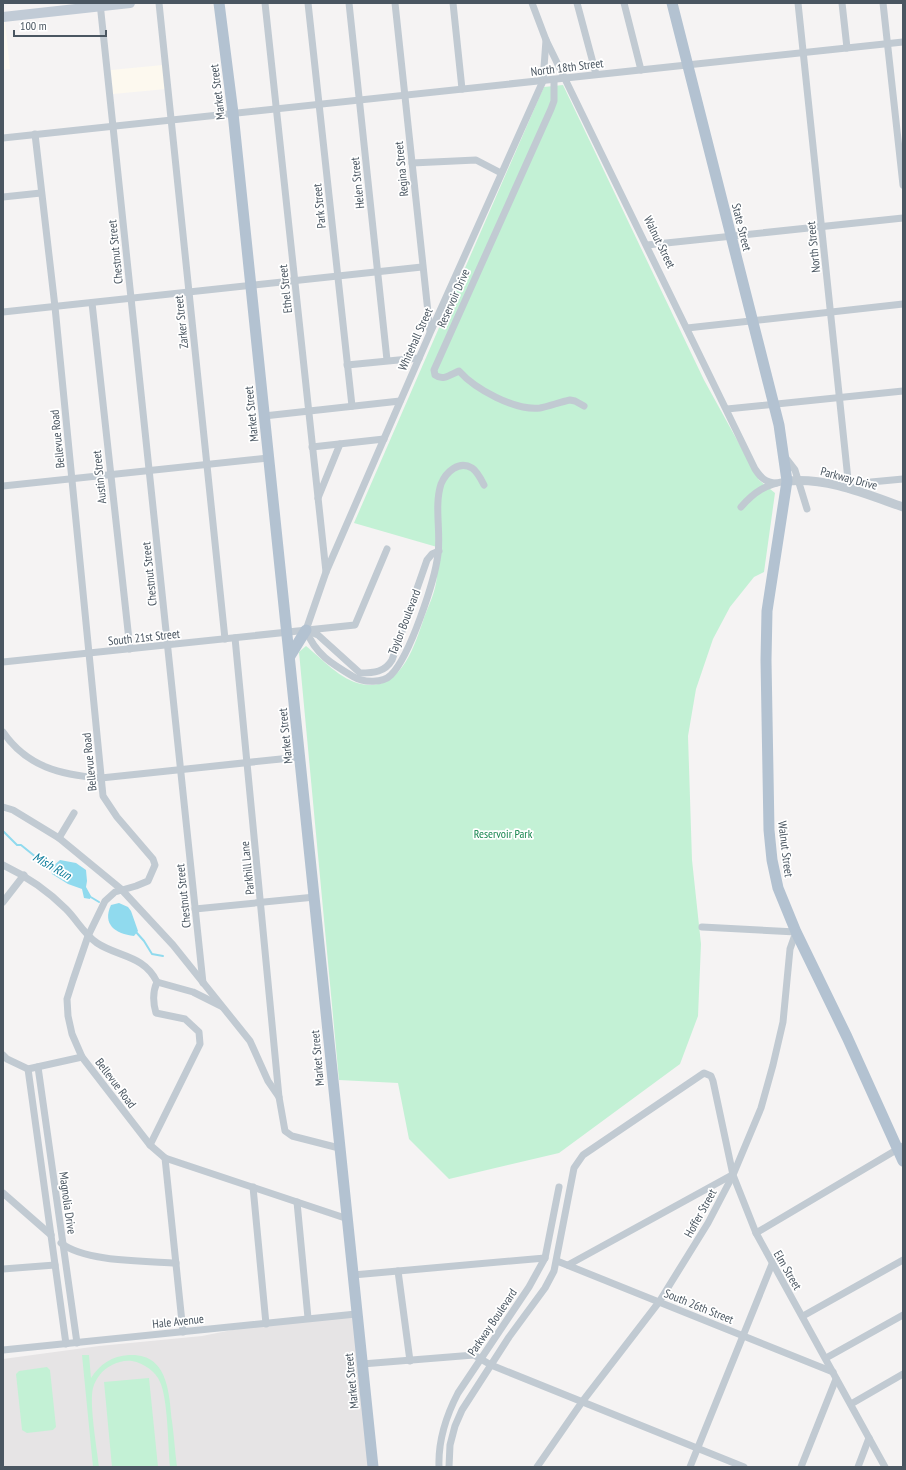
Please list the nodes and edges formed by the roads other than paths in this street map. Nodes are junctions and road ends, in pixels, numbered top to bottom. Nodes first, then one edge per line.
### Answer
1 (130, 3) edge
2 (158, 3) edge
3 (219, 3) edge
4 (265, 3) edge
5 (308, 3) edge
6 (349, 3) edge
7 (396, 3) edge
8 (453, 3) edge
9 (532, 3) edge
10 (577, 3) edge
11 (624, 3) edge
12 (672, 3) edge
13 (798, 3) edge
14 (842, 3) edge
15 (883, 3) edge
16 (100, 5) edge
17 (3, 17) edge
18 (546, 40) junction
19 (903, 42) edge
20 (888, 44) junction
21 (848, 48) junction
22 (804, 53) junction
23 (687, 65) junction
24 (641, 70) junction
25 (596, 74) junction
26 (566, 78) junction
27 (554, 80) junction
28 (543, 81) junction
29 (462, 89) junction
30 (405, 95) junction
31 (360, 100) junction
32 (319, 104) junction
33 (276, 109) junction
34 (233, 113) junction
35 (171, 120) junction
36 (113, 126) junction
37 (35, 134) junction
38 (3, 138) edge
39 (412, 163) junction
40 (502, 173) junction
41 (903, 185) edge
42 (41, 193) junction
43 (3, 197) edge
44 (903, 218) edge
45 (822, 226) junction
46 (731, 236) junction
47 (646, 245) junction
48 (422, 267) junction
49 (378, 272) junction
50 (338, 276) junction
51 (295, 281) junction
52 (251, 286) junction
53 (189, 292) junction
54 (131, 298) junction
55 (92, 303) junction
56 (903, 304) edge
57 (54, 307) junction
58 (3, 312) edge
59 (831, 312) junction
60 (752, 321) junction
61 (687, 328) junction
62 (430, 333) junction
63 (419, 358) junction
64 (387, 360) junction
65 (347, 365) junction
66 (903, 391) edge
67 (840, 398) junction
68 (400, 401) junction
69 (773, 404) junction
70 (352, 406) junction
71 (584, 406) dead end
72 (727, 409) junction
73 (308, 411) junction
74 (264, 416) junction
75 (384, 439) junction
76 (340, 444) junction
77 (312, 447) junction
78 (268, 458) junction
79 (207, 464) junction
80 (149, 471) junction
81 (110, 475) junction
82 (72, 479) junction
83 (903, 479) edge
84 (787, 481) junction
85 (484, 485) dead end
86 (3, 486) edge
87 (850, 489) junction
88 (318, 499) junction
89 (740, 507) dead end
90 (903, 507) edge
91 (807, 509) dead end
92 (387, 549) dead end
93 (438, 551) junction
94 (326, 572) junction
95 (306, 630) junction
96 (287, 632) junction
97 (235, 638) junction
98 (225, 639) junction
99 (167, 645) junction
100 (130, 649) junction
101 (89, 654) junction
102 (290, 656) junction
103 (3, 662) edge
104 (3, 732) edge
105 (300, 757) junction
106 (246, 763) junction
107 (180, 770) junction
108 (101, 778) junction
109 (3, 807) edge
110 (74, 814) dead end
111 (59, 838) junction
112 (3, 865) edge
113 (24, 875) junction
114 (121, 889) junction
115 (315, 897) junction
116 (3, 902) edge
117 (262, 902) junction
118 (195, 909) junction
119 (702, 928) dead end
120 (796, 932) junction
121 (88, 936) junction
122 (157, 982) junction
123 (203, 983) junction
124 (224, 1008) junction
125 (3, 1055) edge
126 (82, 1057) junction
127 (38, 1067) junction
128 (28, 1069) junction
129 (704, 1073) joint
130 (279, 1097) junction
131 (150, 1145) junction
132 (339, 1148) junction
133 (900, 1148) edge
134 (165, 1158) junction
135 (903, 1161) edge
136 (733, 1175) junction
137 (559, 1186) dead end
138 (253, 1187) junction
139 (3, 1193) edge
140 (297, 1202) junction
141 (348, 1219) junction
142 (756, 1233) junction
143 (50, 1234) junction
144 (62, 1245) junction
145 (545, 1258) junction
146 (903, 1260) edge
147 (557, 1261) junction
148 (176, 1263) junction
149 (772, 1264) junction
150 (55, 1265) junction
151 (568, 1265) junction
152 (3, 1269) edge
153 (398, 1271) junction
154 (353, 1275) junction
155 (659, 1302) junction
156 (356, 1314) junction
157 (903, 1315) edge
158 (802, 1316) junction
159 (308, 1318) junction
160 (266, 1324) junction
161 (183, 1332) junction
162 (743, 1336) junction
163 (77, 1343) junction
164 (66, 1344) junction
165 (3, 1350) edge
166 (481, 1358) junction
167 (826, 1358) junction
168 (410, 1360) junction
169 (362, 1364) junction
170 (491, 1365) junction
171 (903, 1374) edge
172 (835, 1376) junction
173 (582, 1402) junction
174 (851, 1404) junction
175 (870, 1438) junction
176 (698, 1448) junction
177 (373, 1467) edge
178 (439, 1467) edge
179 (449, 1467) edge
180 (537, 1467) edge
181 (690, 1467) edge
182 (744, 1467) edge
183 (801, 1467) edge
184 (858, 1467) edge
185 (885, 1467) edge

1 - 16 main road
2 - 35 street, Zarker Street
3 - 34 main road, Market Street
4 - 33 street, Ethel Street
5 - 32 street, Park Street
6 - 31 street, Helen Street
7 - 30 street, Regina Street
8 - 29 street
9 - 18 street, Walnut Street
10 - 25 street
11 - 24 street
12 - 23 main road, State Street
13 - 22 street, North Street
14 - 21 street
15 - 20 street
16 - 17 main road
16 - 36 street, Chestnut Street
18 - 26 street, Walnut Street
18 - 28 street, Whitehall Street
19 - 20 street, North 18th Street
20 - 21 street, North 18th Street
20 - 41 street
21 - 22 street, North 18th Street
22 - 23 street, North 18th Street
22 - 45 street, North Street
23 - 24 street, North 18th Street
23 - 46 main road, State Street
24 - 25 street, North 18th Street
25 - 26 street, North 18th Street
26 - 27 street, North 18th Street
26 - 47 street, Walnut Street
27 - 28 street, North 18th Street
27 - 71 street, Reservoir Drive
28 - 29 street, North 18th Street
28 - 40 street, Whitehall Street
29 - 30 street, North 18th Street
30 - 31 street, North 18th Street
30 - 39 street, Regina Street
31 - 32 street, North 18th Street
31 - 49 street, Helen Street
32 - 33 street, North 18th Street
32 - 50 street, Park Street
33 - 34 street, North 18th Street
33 - 51 street, Ethel Street
34 - 35 street, North 18th Street
34 - 52 main road, Market Street
35 - 36 street, North 18th Street
35 - 53 street, Zarker Street
36 - 37 street, North 18th Street
36 - 54 street, Chestnut Street
37 - 38 street, North 18th Street
37 - 42 street, Bellevue Road
39 - 40 street
39 - 48 street, Regina Street
40 - 62 street, Whitehall Street
42 - 43 street
42 - 57 street, Bellevue Road
44 - 45 street
45 - 46 street
45 - 59 street, North Street
46 - 47 street
46 - 60 main road, State Street
47 - 61 street, Walnut Street
48 - 49 street
48 - 62 street, Regina Street
49 - 50 street
49 - 64 street, Helen Street
50 - 51 street
50 - 65 street, Park Street
51 - 52 street
51 - 73 street, Ethel Street
52 - 53 street
52 - 74 main road, Market Street
53 - 54 street
53 - 79 street, Zarker Street
54 - 55 street
54 - 80 street, Chestnut Street
55 - 57 street
55 - 81 street, Austin Street
56 - 59 street
57 - 58 street
57 - 82 street, Bellevue Road
59 - 60 street
59 - 67 street, North Street
60 - 61 street
60 - 69 main road, State Street
61 - 72 street, Walnut Street
62 - 63 street, Whitehall Street
63 - 64 street
63 - 68 street, Whitehall Street
64 - 65 street
65 - 70 street, Park Street
66 - 67 street
67 - 69 street
67 - 87 street, North Street
68 - 70 street
68 - 75 street, Whitehall Street
69 - 72 street
69 - 84 main road, State Street
70 - 73 street
72 - 84 street, Walnut Street
73 - 74 street
73 - 77 street, Ethel Street
74 - 78 main road, Market Street
75 - 76 street
75 - 94 street, Whitehall Street
76 - 77 street
76 - 88 street
77 - 88 street, Ethel Street
78 - 79 street
78 - 96 main road, Market Street
79 - 80 street
79 - 98 street, Zarker Street
80 - 81 street
80 - 99 street, Chestnut Street
81 - 82 street
81 - 100 street, Austin Street
82 - 86 street
82 - 101 street, Bellevue Road
83 - 87 street
84 - 87 street, Parkway Drive
84 - 89 street
84 - 91 street, State Street
84 - 120 main road, Walnut Street
85 - 93 street, Taylor Boulevard
87 - 90 street, Parkway Drive
88 - 94 street, Ethel Street
92 - 95 street
93 - 95 street, Taylor Boulevard
93 - 95 street, Taylor Boulevard
94 - 95 street, Whitehall Street
95 - 96 street
95 - 102 main road
96 - 97 street, South 21st Street
96 - 102 main road, Market Street
97 - 98 street, South 21st Street
97 - 106 street, Parkhill Lane
98 - 99 street, South 21st Street
99 - 100 street, South 21st Street
99 - 107 street, Chestnut Street
100 - 101 street, South 21st Street
101 - 103 street, South 21st Street
101 - 108 street, Bellevue Road
102 - 105 main road, Market Street
104 - 108 street
105 - 106 street
105 - 115 main road, Market Street
106 - 107 street
106 - 117 street, Parkhill Lane
107 - 108 street
107 - 118 street, Chestnut Street
108 - 114 street, Bellevue Road
109 - 111 street
110 - 111 street
111 - 114 street
112 - 113 street
113 - 116 street
113 - 121 street
114 - 121 street, Bellevue Road
114 - 123 street
115 - 117 street
115 - 132 main road, Market Street
117 - 118 street
117 - 130 street, Parkhill Lane
118 - 123 street, Chestnut Street
119 - 120 street
120 - 133 main road, Walnut Street
120 - 136 street, Hoffer Street
121 - 122 street
121 - 126 street, Bellevue Road
122 - 124 street
122 - 131 street
123 - 124 street
124 - 130 street
125 - 128 street
126 - 127 street
126 - 131 street, Bellevue Road
127 - 128 street
127 - 144 street, Magnolia Drive
128 - 143 street, Magnolia Drive
129 - 136 street, Elm Street
129 - 147 street, Parkway Boulevard
130 - 132 street
131 - 134 street, Bellevue Road
132 - 141 main road, Market Street
133 - 135 main road, Walnut Street
133 - 142 street
134 - 138 street, Bellevue Road
134 - 148 street
136 - 142 street, Elm Street
136 - 151 street
136 - 155 street, Hoffer Street
137 - 145 street, Parkway Boulevard
138 - 140 street, Bellevue Road
138 - 160 street
139 - 143 street
140 - 141 street, Bellevue Road
140 - 159 street
141 - 154 main road, Market Street
142 - 149 street, Elm Street
143 - 144 street
143 - 150 street, Magnolia Drive
144 - 148 street
144 - 163 street, Magnolia Drive
145 - 153 street
145 - 166 street, Parkway Boulevard
146 - 158 street
147 - 151 street, South 26th Street
147 - 170 street, Parkway Boulevard
148 - 161 street
149 - 158 street, Elm Street
149 - 162 street
150 - 152 street
150 - 164 street, Magnolia Drive
151 - 155 street, South 26th Street
153 - 154 street
153 - 168 street
154 - 156 main road, Market Street
155 - 162 street, South 26th Street
155 - 173 street, Hoffer Street
156 - 159 street, Hale Avenue
156 - 169 main road, Market Street
157 - 167 street
158 - 167 street, Elm Street
159 - 160 street, Hale Avenue
160 - 161 street, Hale Avenue
161 - 163 street, Hale Avenue
162 - 172 street, South 26th Street
162 - 176 street
163 - 164 street, Hale Avenue
164 - 165 street, Hale Avenue
166 - 168 street
166 - 170 street
166 - 178 street, Parkway Boulevard
167 - 172 street, Elm Street
168 - 169 street
169 - 177 main road, Market Street
170 - 173 street
170 - 179 street, Parkway Boulevard
171 - 174 street
172 - 174 street, Elm Street
172 - 183 street
173 - 176 street
173 - 180 street, Hoffer Street
174 - 175 street, Elm Street
175 - 184 street
175 - 185 street, Elm Street
176 - 181 street
176 - 182 street

